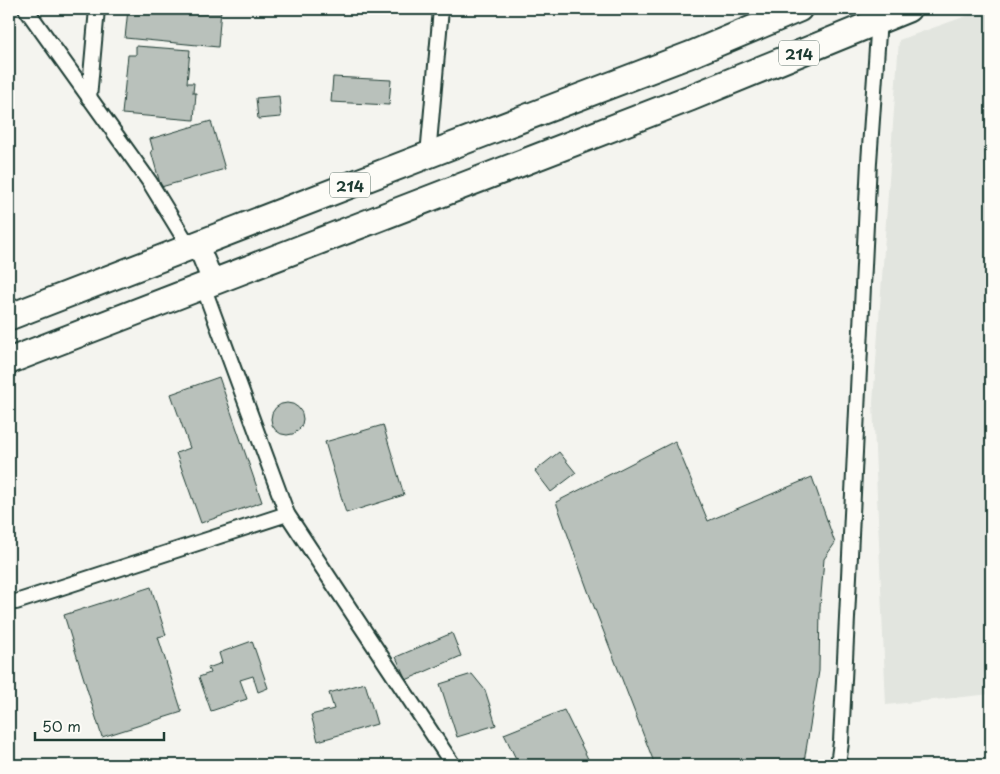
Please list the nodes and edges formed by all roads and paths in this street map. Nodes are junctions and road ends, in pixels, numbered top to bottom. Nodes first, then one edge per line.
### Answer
1 (26, 9) edge
2 (97, 9) edge
3 (441, 9) edge
4 (799, 9) edge
5 (908, 9) edge
6 (877, 14) edge
7 (89, 98) junction
8 (428, 154) junction
9 (194, 246) junction
10 (208, 284) junction
11 (9, 317) edge
12 (9, 361) edge
13 (288, 514) junction
14 (16, 602) dead end
15 (453, 765) edge
16 (838, 765) edge

1 - 7 street
2 - 7 street
3 - 8 street
4 - 8 highway, 214
5 - 6 highway, 214
6 - 10 highway, 214
6 - 16 street
7 - 9 street
8 - 9 highway, 214
9 - 10 street
9 - 11 highway, 214
10 - 12 highway, 214
10 - 13 street
13 - 14 street
13 - 15 street

